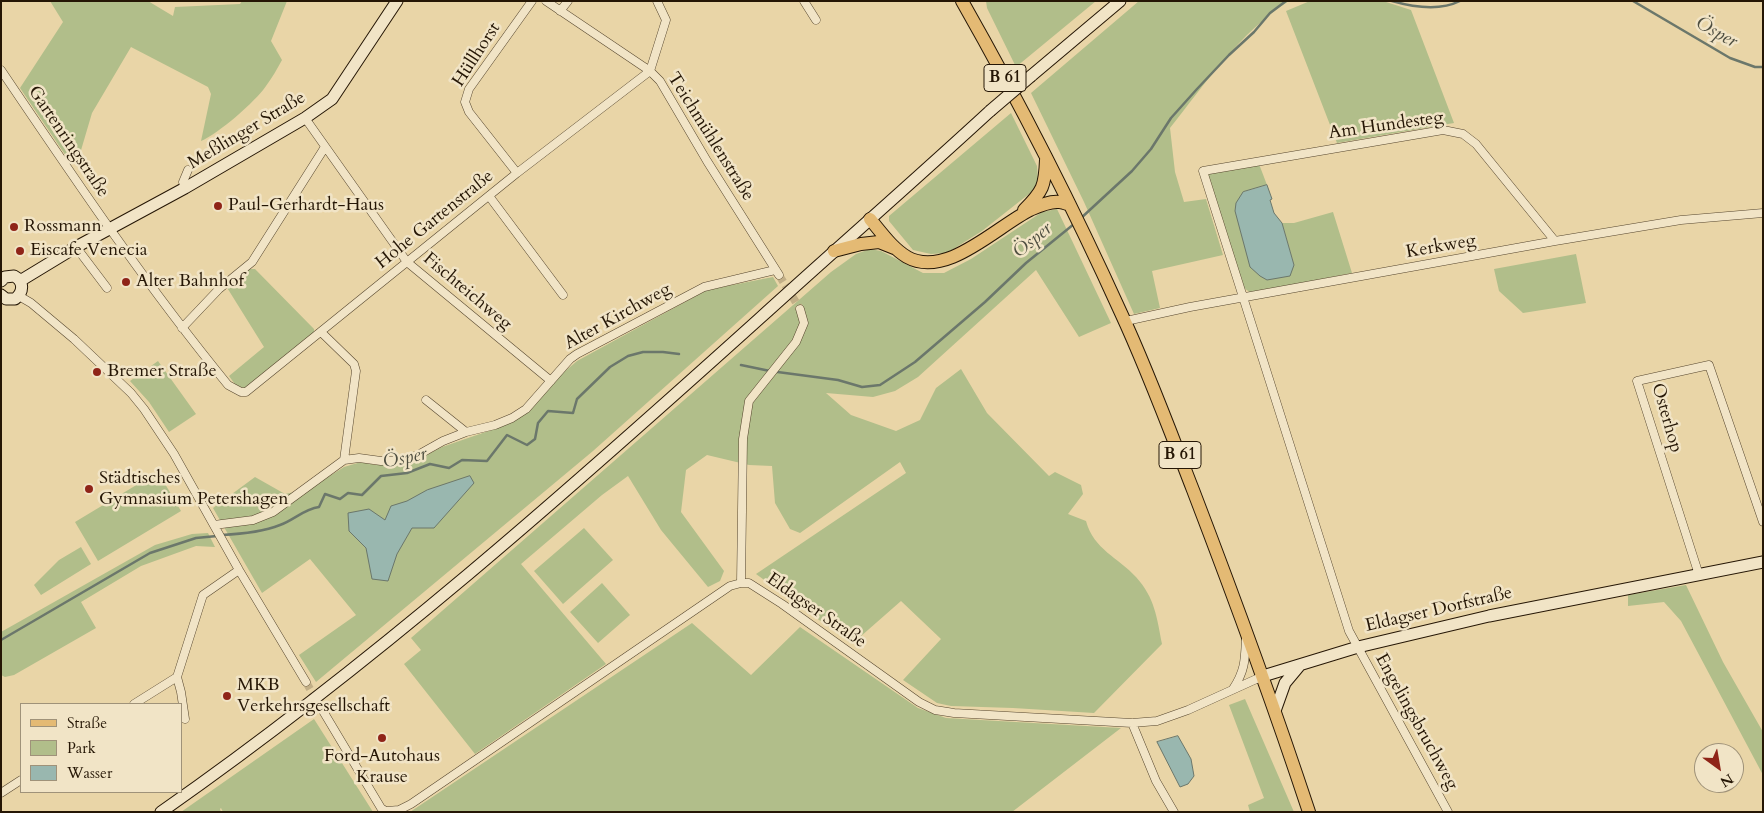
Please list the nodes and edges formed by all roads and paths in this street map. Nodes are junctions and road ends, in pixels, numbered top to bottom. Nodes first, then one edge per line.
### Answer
1 (397, 1) edge
2 (532, 1) edge
3 (546, 1) edge
4 (568, 1) edge
5 (658, 1) edge
6 (804, 1) edge
7 (962, 1) edge
8 (972, 1) edge
9 (1120, 1) edge
10 (560, 11) junction
11 (970, 15) junction
12 (816, 20) dead end
13 (1, 70) edge
14 (650, 71) junction
15 (305, 118) junction
16 (325, 147) junction
17 (1046, 158) junction
18 (188, 170) dead end
19 (1203, 171) joint
20 (517, 172) junction
21 (185, 188) junction
22 (489, 196) junction
23 (1071, 207) junction
24 (1763, 213) edge
25 (1017, 217) junction
26 (870, 219) junction
27 (110, 230) junction
28 (1555, 241) junction
29 (76, 247) junction
30 (896, 249) junction
31 (834, 251) junction
32 (407, 262) junction
33 (777, 273) joint
34 (2, 279) edge
35 (20, 281) junction
36 (107, 288) dead end
37 (1, 295) edge
38 (563, 295) dead end
39 (19, 296) junction
40 (1242, 298) junction
41 (800, 309) tunnel mouth
42 (1125, 321) junction
43 (182, 328) junction
44 (321, 332) junction
45 (551, 381) junction
46 (241, 392) joint
47 (426, 400) dead end
48 (466, 432) junction
49 (344, 460) junction
50 (1763, 522) edge
51 (215, 528) junction
52 (1763, 562) edge
53 (239, 570) junction
54 (1699, 575) junction
55 (741, 583) junction
56 (1246, 630) junction
57 (1358, 647) junction
58 (1300, 665) junction
59 (1263, 676) junction
60 (177, 677) junction
61 (306, 682) tunnel mouth
62 (1231, 690) junction
63 (136, 703) edge
64 (1275, 710) junction
65 (323, 711) tunnel mouth
66 (185, 719) dead end
67 (1132, 723) junction
68 (20, 781) edge
69 (1, 793) edge
70 (162, 812) edge
71 (387, 812) edge
72 (1174, 812) edge
73 (1309, 812) edge
74 (1448, 812) edge

1 - 15 main road, Meßlinger Straße
2 - 20 street, Hüllhorst
3 - 10 street, Teichmühlenstraße
4 - 10 street
5 - 14 street
6 - 12 street
7 - 11 main road, B 61
8 - 11 main road
9 - 26 main road, bridge
10 - 14 street, Teichmühlenstraße
11 - 17 main road, B 61
13 - 27 street, Gartenringstraße
14 - 20 street, Hohe Gartenstraße
14 - 33 street, Teichmühlenstraße
15 - 16 street, Fischteichweg
15 - 21 main road, Meßlinger Straße
16 - 32 street, Fischteichweg
16 - 43 street
17 - 23 main road, B 61
17 - 25 main road
18 - 21 street
19 - 28 street, Am Hundesteg
19 - 40 street, Engelingsbruchweg
20 - 22 street, Hohe Gartenstraße
21 - 27 main road, Meßlinger Straße
22 - 32 street, Hohe Gartenstraße
22 - 38 street
23 - 25 main road
23 - 42 main road, B 61
24 - 28 street, Kerkweg
25 - 30 main road
26 - 30 main road
26 - 31 main road
27 - 29 main road, Meßlinger Straße
27 - 43 street, Gartenringstraße
28 - 40 street, Kerkweg
29 - 35 main road, Meßlinger Straße
29 - 36 street
30 - 31 main road
31 - 70 main road
32 - 44 street, Hohe Gartenstraße
32 - 45 street, Fischteichweg
33 - 45 street, Alter Kirchweg
34 - 35 main road
35 - 39 main road
37 - 39 main road
39 - 51 street
40 - 42 street, Kerkweg
40 - 57 street, Engelingsbruchweg
41 - 55 street
42 - 56 main road, B 61
43 - 46 street, Gartenringstraße
44 - 46 street, Hohe Gartenstraße
44 - 49 street
45 - 48 street, Alter Kirchweg
47 - 48 street
48 - 49 street, Alter Kirchweg
49 - 51 street
50 - 54 street, Osterhop
51 - 53 street
52 - 54 main road, Eldagser Dorfstraße
53 - 60 street
53 - 61 street
54 - 57 main road, Eldagser Dorfstraße
55 - 67 street, Eldagser Straße
55 - 71 street, Eldagser Straße
56 - 59 main road, B 61
56 - 62 street
57 - 58 main road, Eldagser Dorfstraße
57 - 74 street, Engelingsbruchweg
58 - 59 main road, Eldagser Dorfstraße
58 - 64 main road
59 - 62 street, Eldagser Dorfstraße
59 - 64 main road, B 61
60 - 63 street
60 - 66 street
62 - 67 street, Eldagser Dorfstraße
64 - 73 main road, B 61
65 - 71 street
67 - 72 street
68 - 69 street

